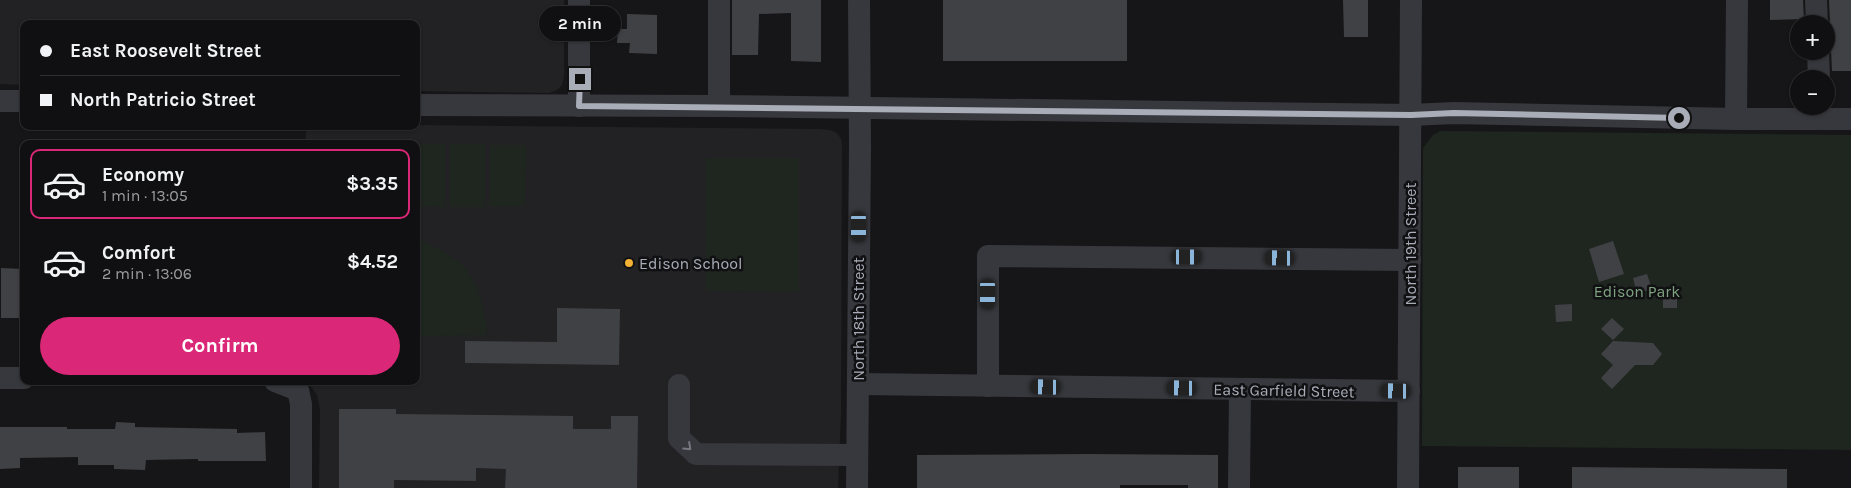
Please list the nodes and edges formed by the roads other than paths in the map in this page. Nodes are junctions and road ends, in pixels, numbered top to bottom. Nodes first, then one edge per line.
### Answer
1 (579, 0) edge
2 (719, 0) edge
3 (859, 0) edge
4 (1411, 0) edge
5 (1736, 0) edge
6 (1816, 0) edge
7 (1817, 15) edge
8 (0, 100) edge
9 (20, 101) edge
10 (420, 105) edge
11 (579, 106) junction
12 (719, 106) junction
13 (860, 109) junction
14 (1790, 114) edge
15 (1411, 115) junction
16 (1833, 115) edge
17 (1736, 119) junction
18 (1851, 119) edge
19 (1410, 260) junction
20 (0, 378) edge
21 (20, 378) edge
22 (858, 384) junction
23 (285, 385) edge
24 (679, 385) dead end
25 (988, 386) junction
26 (1240, 389) junction
27 (1409, 391) junction
28 (858, 455) junction
29 (302, 488) edge
30 (857, 488) edge
31 (1239, 488) edge
32 (1408, 488) edge

1 - 11 street
2 - 12 street
3 - 13 street, North 18th Street
4 - 15 street, North 19th Street
5 - 17 street
6 - 7 street
8 - 9 street
10 - 11 street
11 - 12 street
12 - 13 street
13 - 15 street
13 - 22 street, North 18th Street
14 - 17 street
15 - 17 street
15 - 19 street, North 19th Street
16 - 18 street
19 - 25 street
19 - 27 street, North 19th Street
20 - 21 street
22 - 25 street, East Garfield Street
22 - 28 street, North 18th Street
23 - 29 street
24 -> 28 street
25 - 26 street, East Garfield Street
26 - 27 street, East Garfield Street
26 - 31 street
27 - 32 street, North 19th Street
28 - 30 street, North 18th Street

